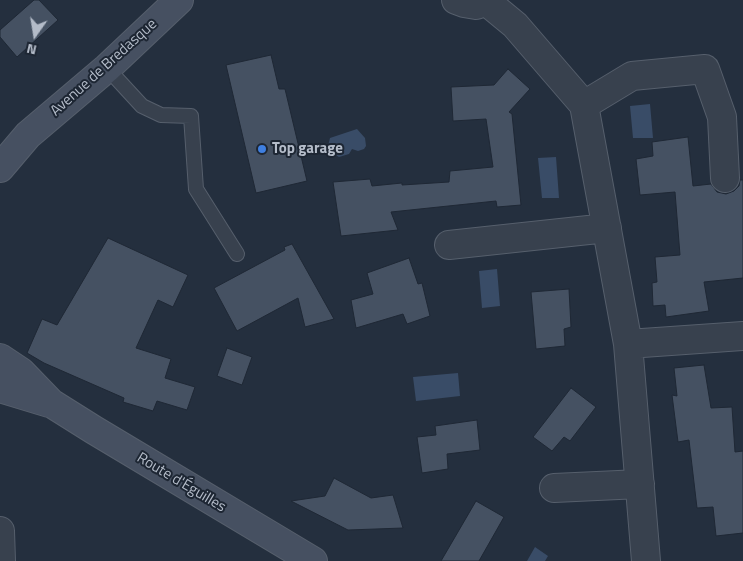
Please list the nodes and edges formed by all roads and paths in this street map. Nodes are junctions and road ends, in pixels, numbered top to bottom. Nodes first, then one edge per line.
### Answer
1 (179, 0) edge
2 (456, 0) edge
3 (501, 7) edge
4 (107, 68) junction
5 (584, 105) junction
6 (28, 136) junction
7 (0, 149) edge
8 (0, 168) edge
9 (726, 178) dead end
10 (606, 228) junction
11 (449, 245) dead end
12 (237, 254) dead end
13 (743, 336) edge
14 (628, 344) junction
15 (0, 358) edge
16 (0, 388) edge
17 (51, 403) junction
18 (640, 484) junction
19 (554, 488) dead end
20 (0, 531) edge
21 (1, 561) edge
22 (313, 561) edge
23 (646, 561) edge

1 - 4 street, Avenue de Bredasque
2 - 3 street
3 - 5 street
4 - 6 street, Avenue de Bredasque
4 - 12 lane
5 - 9 street
5 - 10 street
6 - 7 street, Avenue de Bredasque
6 - 8 street, Avenue de Bredasque
10 - 11 street
10 - 14 street
13 - 14 street
14 - 18 street
15 - 17 street, Route d'Éguilles
16 - 17 street, Route d'Éguilles
17 - 22 street, Route d'Éguilles
18 - 19 street
18 - 23 street
20 - 21 street

